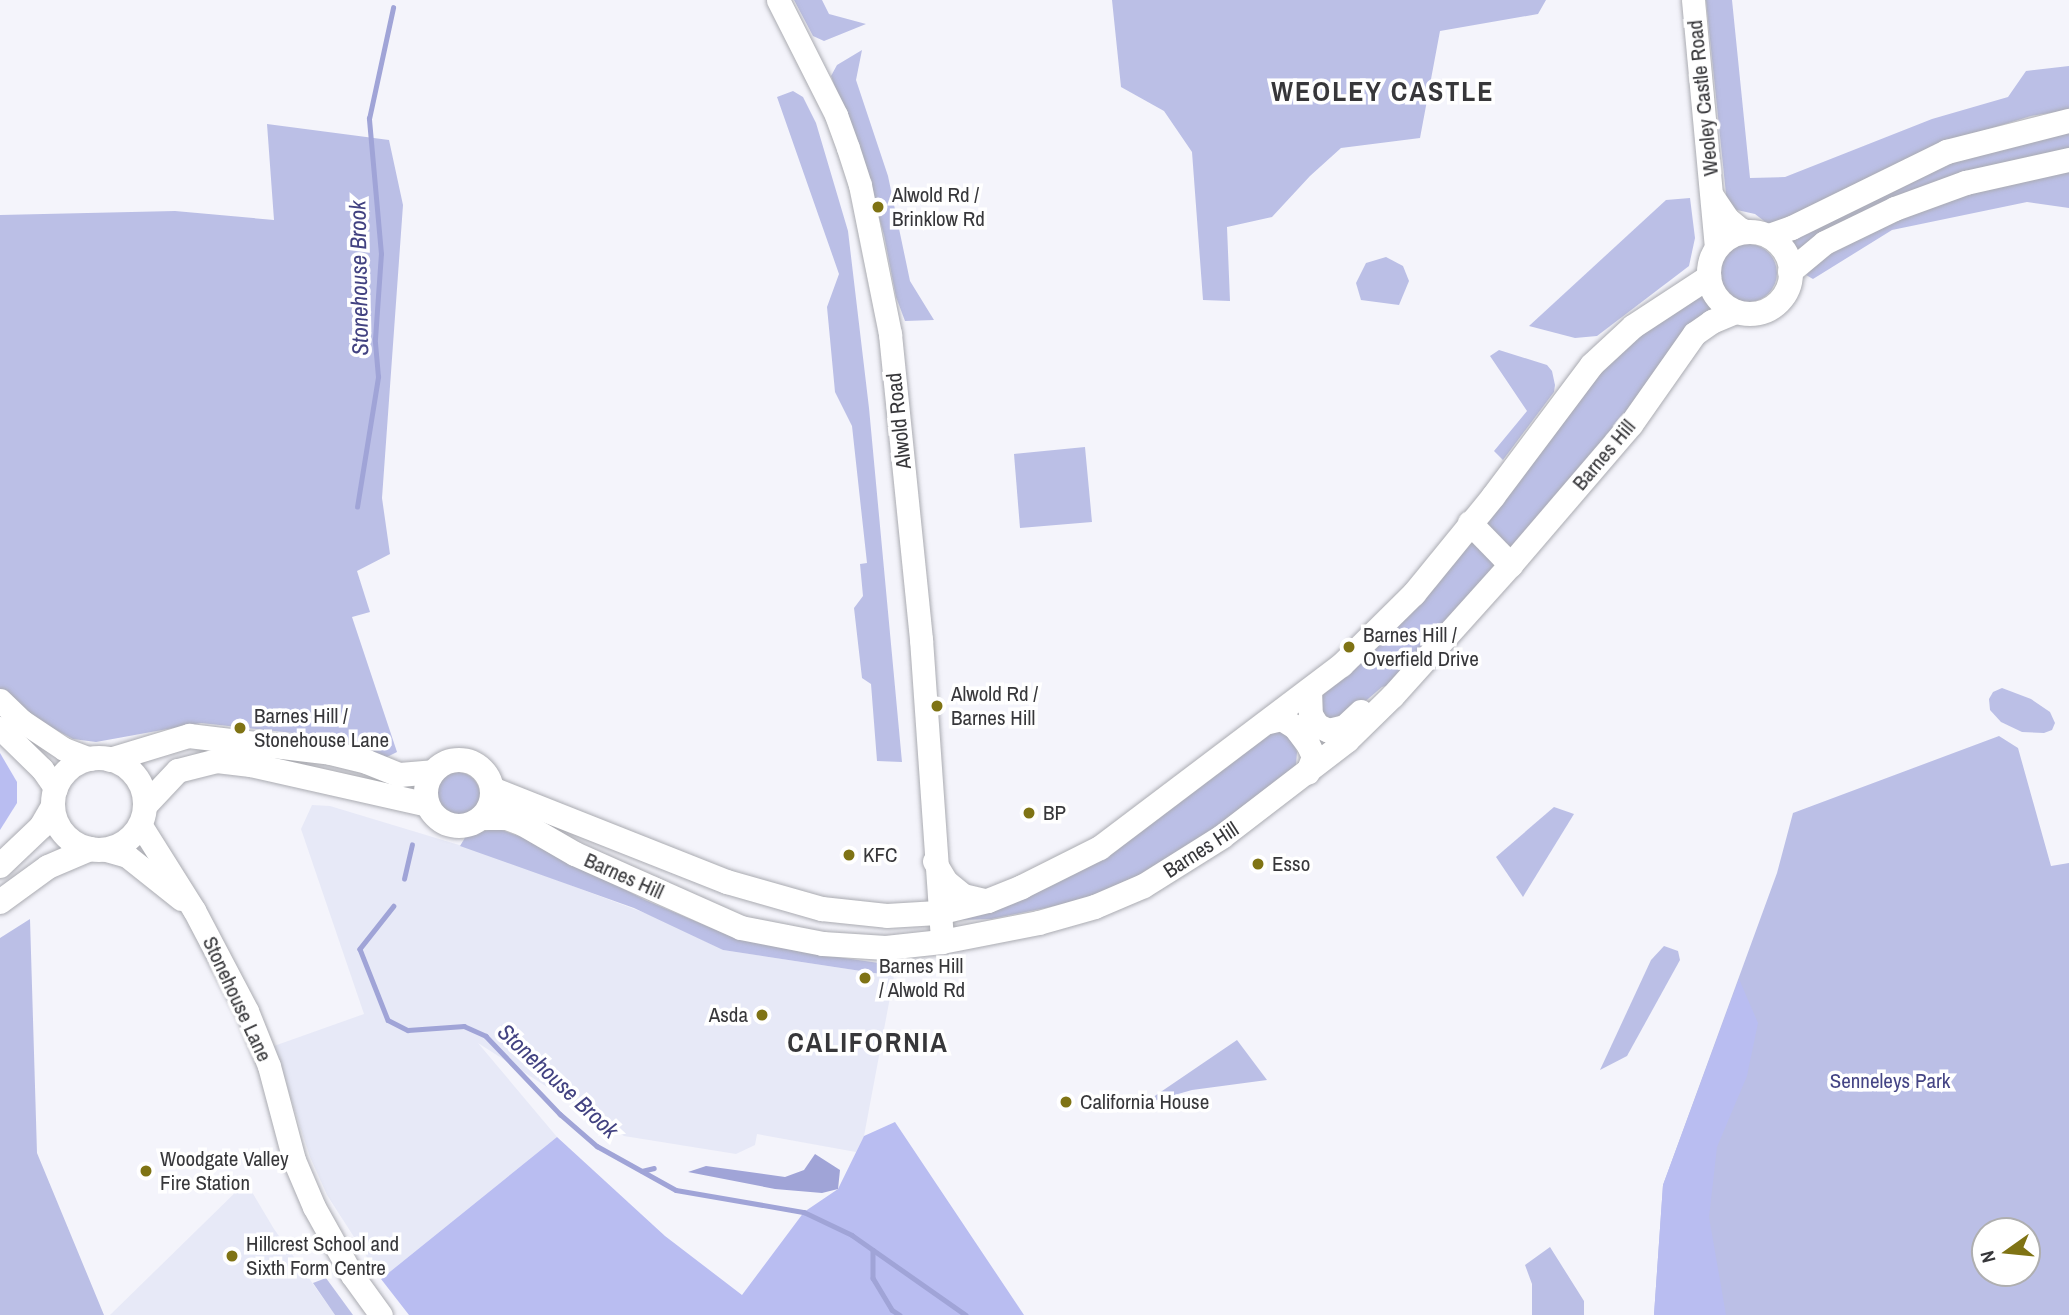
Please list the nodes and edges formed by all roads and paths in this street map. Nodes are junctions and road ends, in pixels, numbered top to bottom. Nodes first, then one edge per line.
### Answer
1 (778, 0) edge
2 (1693, 0) edge
3 (2069, 121) edge
4 (2069, 160) edge
5 (1713, 197) junction
6 (1759, 234) junction
7 (1716, 247) junction
8 (1790, 272) junction
9 (1709, 277) junction
10 (1736, 312) junction
11 (1470, 523) junction
12 (1511, 565) junction
13 (1310, 690) junction
14 (1393, 696) junction
15 (0, 700) edge
16 (1269, 722) junction
17 (0, 728) edge
18 (100, 760) junction
19 (433, 772) junction
20 (1308, 773) junction
21 (492, 789) junction
22 (55, 798) junction
23 (428, 805) junction
24 (143, 815) junction
25 (481, 818) junction
26 (98, 849) junction
27 (934, 861) junction
28 (0, 866) edge
29 (988, 901) junction
30 (0, 902) edge
31 (194, 910) junction
32 (938, 913) junction
33 (942, 942) junction
34 (381, 1315) edge

1 - 27 street, Alwold Road
2 - 5 street, Weoley Castle Road
3 - 6 main road
4 - 8 main road
5 - 6 street, Weoley Castle Road
5 - 7 street, Weoley Castle Road
6 - 7 main road
6 - 8 main road
7 - 9 main road
8 - 10 main road
9 - 10 main road
9 - 11 main road, Barnes Hill
10 - 12 main road, Barnes Hill
11 - 12 main road
11 - 13 main road, Barnes Hill
12 - 14 main road, Barnes Hill
13 - 14 main road
13 - 16 main road, Barnes Hill
14 - 20 main road, Barnes Hill
15 - 18 street
16 - 20 main road
16 - 29 main road, Barnes Hill
17 - 22 street
18 - 19 main road
18 - 22 main road
18 - 24 main road
19 - 21 main road
19 - 23 main road
20 - 33 main road, Barnes Hill
21 - 25 main road
21 - 32 main road, Barnes Hill
22 - 26 main road
22 - 28 main road
23 - 24 main road
23 - 25 main road
24 - 26 main road
24 - 31 street, Stonehouse Lane
25 - 33 main road, Barnes Hill
26 - 30 main road
26 - 31 street, Stonehouse Lane
27 - 29 street
27 - 32 street, Alwold Road
29 - 32 main road, Barnes Hill
31 - 34 street, Stonehouse Lane
32 - 33 street, Alwold Road

